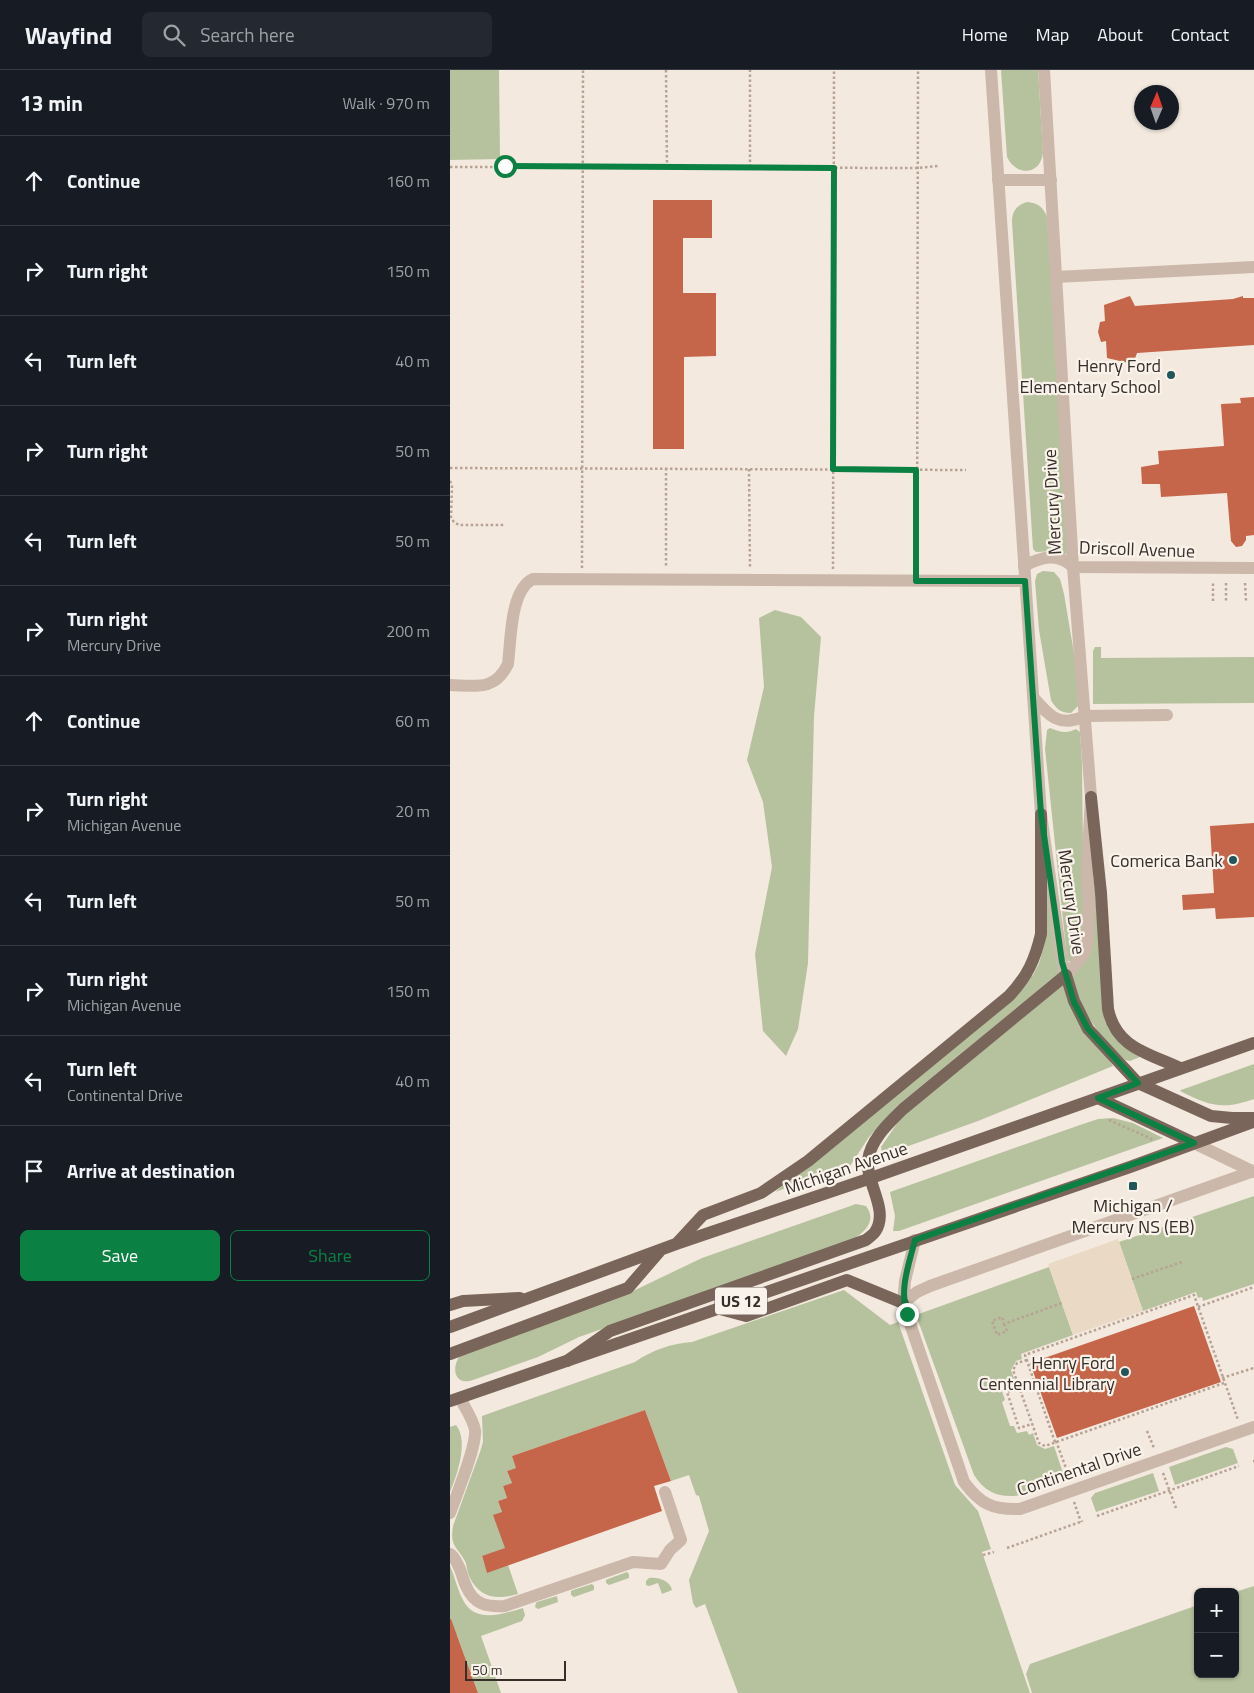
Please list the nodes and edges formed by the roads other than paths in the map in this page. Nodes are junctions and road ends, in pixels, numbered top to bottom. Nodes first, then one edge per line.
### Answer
1 (991, 70) edge
2 (1044, 70) edge
3 (998, 180) junction
4 (1050, 180) junction
5 (1254, 266) edge
6 (1056, 278) junction
7 (1024, 566) junction
8 (1074, 567) junction
9 (1254, 568) edge
10 (1025, 581) junction
11 (450, 685) edge
12 (1033, 697) junction
13 (1167, 715) dead end
14 (1085, 716) junction
15 (1091, 797) junction
16 (1041, 814) junction
17 (1066, 975) junction
18 (1254, 1042) edge
19 (1180, 1068) junction
20 (1138, 1083) junction
21 (1098, 1098) junction
22 (1254, 1120) edge
23 (1194, 1143) junction
24 (1254, 1172) edge
25 (871, 1178) junction
26 (915, 1240) junction
27 (676, 1244) junction
28 (661, 1250) junction
29 (535, 1297) junction
30 (903, 1303) junction
31 (450, 1305) edge
32 (720, 1309) junction
33 (450, 1327) edge
34 (450, 1354) edge
35 (567, 1361) junction
36 (450, 1387) edge
37 (455, 1399) edge
38 (1254, 1427) edge
39 (665, 1492) dead end
40 (450, 1513) edge
41 (450, 1554) edge

1 - 3 street, Mercury Drive
2 - 4 street, Mercury Drive
3 - 4 street
3 - 7 street, Mercury Drive
4 - 6 street, Mercury Drive
5 - 6 street
6 - 8 street, Mercury Drive
7 - 8 street, Driscoll Avenue
7 - 10 street, Mercury Drive
8 - 9 street, Driscoll Avenue
8 - 14 street, Mercury Drive
10 - 11 street
10 - 12 street, Mercury Drive
12 - 14 street
12 - 16 street, Mercury Drive
13 - 14 street
14 - 15 street, Mercury Drive
15 - 17 street, Mercury Drive
15 - 19 main road
16 - 17 street, Mercury Drive
16 - 27 main road
17 - 20 main road
17 - 25 main road
18 - 19 main road, Michigan Avenue
19 - 20 main road, Michigan Avenue
20 - 21 main road, Michigan Avenue
20 - 22 main road
21 - 23 main road
21 - 25 main road, Michigan Avenue
22 - 23 main road, US 12
23 - 24 street
23 - 26 main road, US 12
24 - 30 street
25 - 27 main road, Michigan Avenue
25 - 35 main road
26 - 30 street, Continental Drive
26 - 32 main road, US 12
27 - 28 main road, Michigan Avenue
28 - 29 main road, Michigan Avenue
28 - 34 main road
29 - 31 main road
29 - 33 main road, Michigan Avenue
30 - 32 main road
30 - 38 street, Continental Drive
32 - 35 main road, US 12
35 - 37 main road, US 12
36 - 37 main road
37 - 40 street
39 - 41 street

